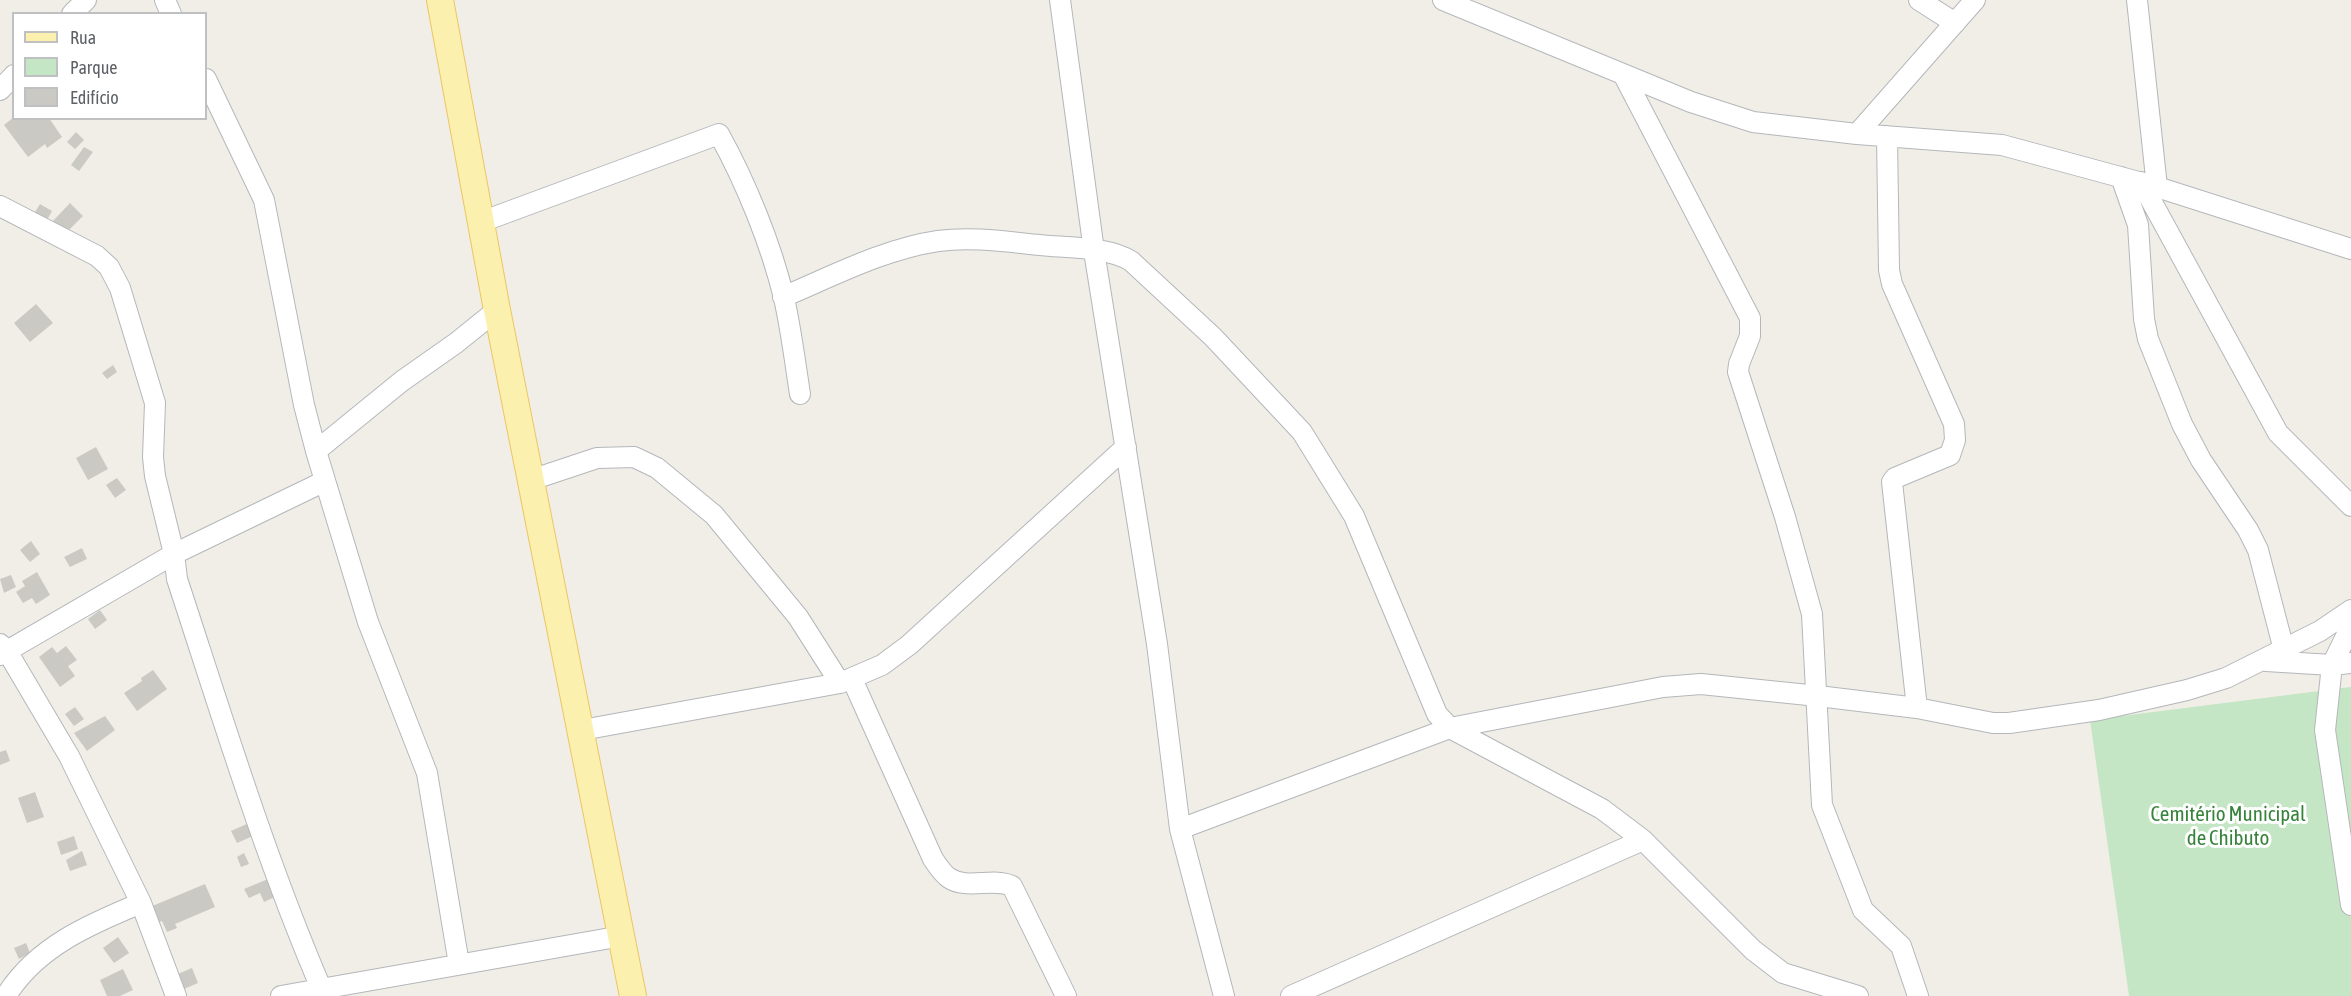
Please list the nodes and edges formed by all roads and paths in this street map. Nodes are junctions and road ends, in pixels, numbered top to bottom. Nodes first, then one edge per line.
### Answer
1 (86, 0) edge
2 (440, 0) edge
3 (1060, 0) edge
4 (1443, 0) edge
5 (1919, 0) edge
6 (1975, 0) edge
7 (2137, 0) edge
8 (74, 12) edge
9 (1955, 23) junction
10 (1623, 74) junction
11 (12, 77) edge
12 (207, 81) edge
13 (0, 90) edge
14 (1857, 134) junction
15 (1887, 136) junction
16 (2121, 177) junction
17 (2149, 185) junction
18 (0, 206) edge
19 (481, 222) junction
20 (2351, 249) edge
21 (1094, 251) junction
22 (783, 297) junction
23 (497, 310) junction
24 (800, 394) dead end
25 (1126, 447) junction
26 (316, 451) junction
27 (531, 480) junction
28 (325, 481) junction
29 (2351, 506) edge
30 (174, 554) junction
31 (2351, 610) edge
32 (2351, 626) edge
33 (2, 650) edge
34 (2284, 650) junction
35 (2264, 661) junction
36 (2341, 664) edge
37 (846, 681) junction
38 (1818, 696) junction
39 (1917, 708) junction
40 (1450, 728) junction
41 (582, 730) junction
42 (1180, 829) junction
43 (1643, 840) junction
44 (141, 903) junction
45 (2351, 905) edge
46 (621, 936) junction
47 (459, 964) junction
48 (321, 988) junction
49 (6, 996) edge
50 (176, 996) edge
51 (281, 996) edge
52 (633, 996) edge
53 (1066, 996) edge
54 (1224, 996) edge
55 (1291, 996) edge
56 (1858, 996) edge
57 (1918, 996) edge

1 - 8 street
2 - 19 main road
3 - 21 street
4 - 10 street
5 - 9 street
6 - 9 street
7 - 17 street
9 - 14 street
10 - 14 street
10 - 38 street
11 - 13 street
12 - 26 street
14 - 15 street
15 - 16 street
15 - 39 street
16 - 17 street
16 - 34 street
17 - 20 street
17 - 29 street
18 - 30 street
19 - 22 street
19 - 23 main road
21 - 22 street
21 - 25 street
21 - 40 street
22 - 24 street
23 - 26 street
23 - 27 main road
25 - 37 street
25 - 42 street
26 - 28 street
27 - 37 street
27 - 41 main road
28 - 30 street
28 - 47 street
30 - 33 street
30 - 48 street
31 - 34 street
32 - 36 street
33 - 44 street
34 - 35 street
35 - 36 street
35 - 39 street
36 - 45 street
37 - 41 street
37 - 53 street
38 - 39 street
38 - 40 street
38 - 57 street
40 - 42 street
40 - 43 street
41 - 46 main road
42 - 54 street
43 - 55 street
43 - 56 street
44 - 49 street
44 - 50 street
46 - 47 street
46 - 52 main road
47 - 48 street
48 - 51 street

